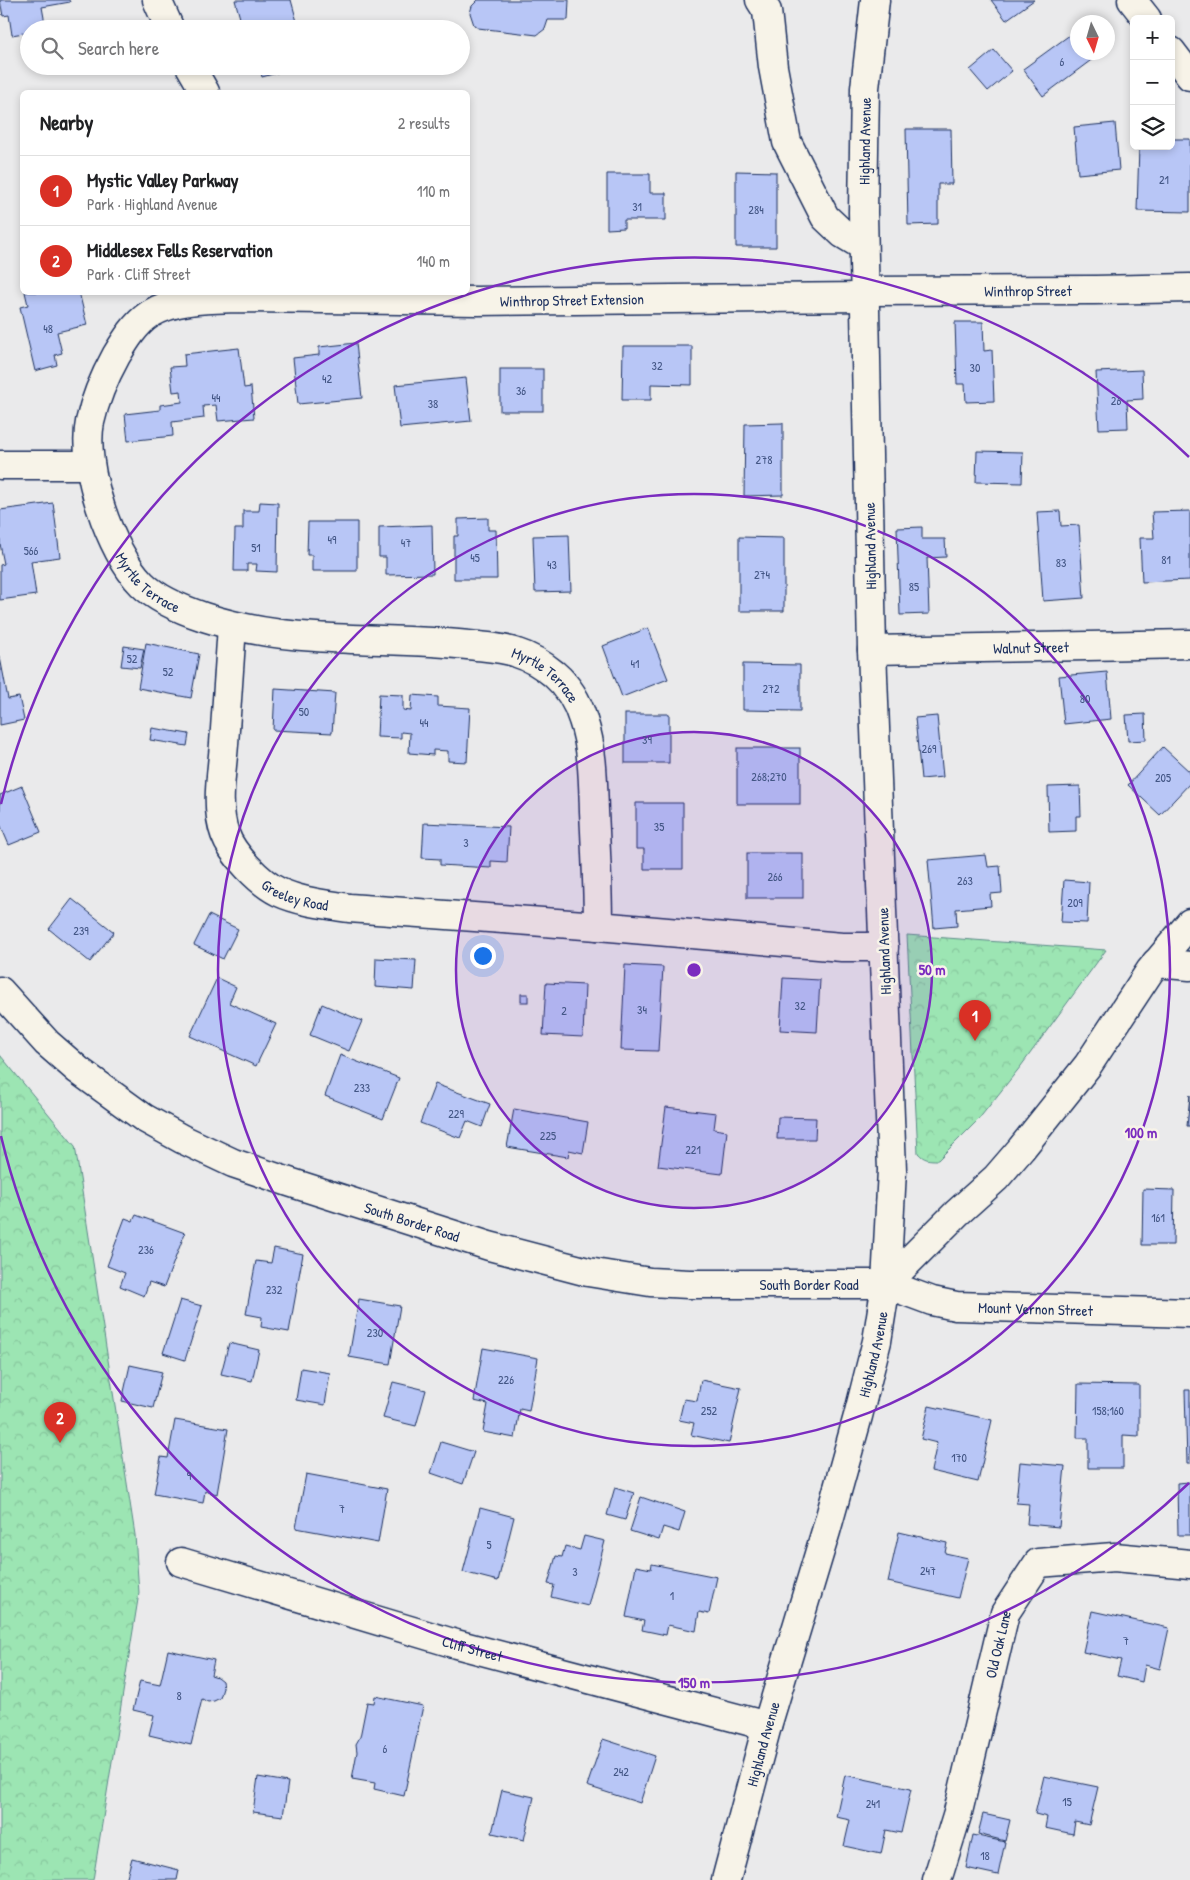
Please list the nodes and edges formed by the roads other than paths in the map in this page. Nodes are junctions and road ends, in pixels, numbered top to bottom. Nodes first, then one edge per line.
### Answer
1 (157, 0) edge
2 (760, 0) edge
3 (875, 0) edge
4 (1132, 0) edge
5 (1144, 15) edge
6 (166, 20) edge
7 (1175, 56) edge
8 (195, 75) edge
9 (1190, 76) edge
10 (204, 90) edge
11 (863, 246) junction
12 (1190, 288) edge
13 (865, 294) junction
14 (240, 295) edge
15 (0, 465) edge
16 (90, 465) junction
17 (232, 626) junction
18 (1190, 644) edge
19 (872, 650) junction
20 (1190, 923) edge
21 (598, 926) junction
22 (884, 947) junction
23 (1156, 963) junction
24 (1190, 966) edge
25 (0, 991) edge
26 (886, 1284) junction
27 (1190, 1312) edge
28 (181, 1562) dead end
29 (1190, 1564) edge
30 (767, 1726) junction
31 (726, 1880) edge
32 (937, 1880) edge

1 - 6 street
2 - 11 street
3 - 11 street, Highland Avenue
4 - 5 street
7 - 9 street
8 - 10 street
11 - 13 street, Highland Avenue
12 - 13 street, Winthrop Street
13 - 14 street, Winthrop Street Extension
13 - 19 street, Highland Avenue
14 - 16 street, Winthrop Street Extension
15 - 16 street
16 - 17 street, Myrtle Terrace
17 - 21 street, Myrtle Terrace
17 - 21 street, Greeley Road
18 - 19 street, Walnut Street
19 - 22 street, Highland Avenue
20 - 23 street
21 - 22 street
22 - 26 street, Highland Avenue
23 - 24 street
23 - 26 street
25 - 26 street, South Border Road
26 - 27 street, Mount Vernon Street
26 - 30 street, Highland Avenue
28 - 30 street, Cliff Street
29 - 32 street, Old Oak Lane
30 - 31 street, Highland Avenue

